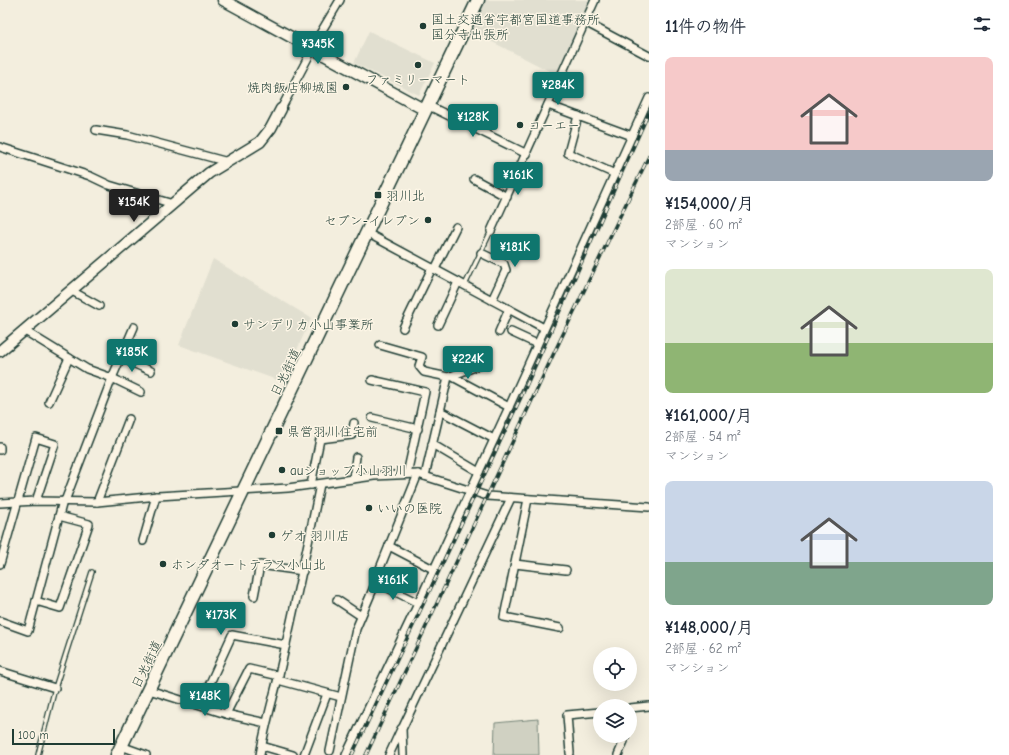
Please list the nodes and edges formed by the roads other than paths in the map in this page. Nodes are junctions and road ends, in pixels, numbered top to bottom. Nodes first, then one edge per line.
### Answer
1 (223, 0) edge
2 (340, 0) edge
3 (478, 0) edge
4 (595, 0) edge
5 (585, 22) junction
6 (312, 49) junction
7 (649, 56) edge
8 (649, 98) edge
9 (548, 105) junction
10 (426, 108) junction
11 (281, 109) joint
12 (578, 116) junction
13 (96, 130) dead end
14 (632, 136) junction
15 (0, 147) edge
16 (526, 154) junction
17 (228, 162) junction
18 (615, 174) junction
19 (474, 179) dead end
20 (507, 197) junction
21 (173, 204) junction
22 (456, 227) dead end
23 (491, 231) joint
24 (367, 233) junction
25 (481, 254) junction
26 (433, 268) junction
27 (458, 282) junction
28 (465, 285) junction
29 (72, 291) junction
30 (492, 300) junction
31 (99, 306) dead end
32 (509, 309) junction
33 (438, 325) dead end
34 (134, 327) dead end
35 (403, 328) dead end
36 (544, 328) junction
37 (25, 331) junction
38 (499, 332) dead end
39 (511, 332) dead end
40 (537, 344) junction
41 (380, 345) dead end
42 (0, 352) edge
43 (69, 358) junction
44 (121, 358) junction
45 (483, 364) dead end
46 (151, 371) dead end
47 (450, 376) junction
48 (112, 378) junction
49 (372, 380) dead end
50 (141, 392) dead end
51 (49, 402) dead end
52 (509, 407) junction
53 (440, 411) junction
54 (372, 418) dead end
55 (129, 419) dead end
56 (354, 423) dead end
57 (418, 429) junction
58 (494, 439) junction
59 (432, 444) junction
60 (0, 447) edge
61 (0, 450) edge
62 (356, 457) dead end
63 (479, 472) junction
64 (407, 474) junction
65 (421, 475) junction
66 (353, 479) junction
67 (320, 484) junction
68 (310, 485) junction
69 (244, 490) junction
70 (470, 490) junction
71 (156, 496) junction
72 (511, 498) junction
73 (528, 499) junction
74 (18, 501) junction
75 (36, 501) junction
76 (64, 501) junction
77 (97, 502) junction
78 (0, 503) edge
79 (649, 508) edge
80 (59, 516) junction
81 (143, 541) dead end
82 (390, 546) junction
83 (0, 564) edge
84 (515, 564) junction
85 (434, 569) junction
86 (566, 570) dead end
87 (302, 571) junction
88 (92, 572) dead end
89 (376, 582) junction
90 (254, 596) dead end
91 (337, 600) dead end
92 (36, 601) junction
93 (418, 603) junction
94 (361, 616) junction
95 (0, 622) edge
96 (560, 628) dead end
97 (286, 645) junction
98 (0, 671) edge
99 (278, 678) junction
100 (55, 688) junction
101 (149, 690) junction
102 (327, 694) junction
103 (341, 697) junction
104 (200, 705) junction
105 (649, 706) edge
106 (637, 707) edge
107 (593, 713) edge
108 (226, 714) junction
109 (266, 723) junction
110 (402, 729) junction
111 (622, 743) edge
112 (262, 746) junction
113 (119, 751) edge
114 (330, 751) dead end
115 (570, 753) dead end
116 (38, 755) edge
117 (146, 755) edge
118 (260, 755) edge
119 (293, 755) edge
120 (304, 755) edge
121 (346, 755) edge
122 (389, 755) edge
123 (403, 755) edge
124 (618, 755) edge

1 - 6 street
2 - 6 street
3 - 10 highway, 日光街道
4 - 5 street
5 - 7 street
5 - 9 street
6 - 10 street
6 - 11 street
8 - 14 street
9 - 12 street
9 - 16 street
10 - 16 street
10 - 24 highway, 日光街道
11 - 17 street
12 - 14 street
12 - 18 street
13 - 17 street
14 - 18 street
15 - 21 street
16 - 20 street
17 - 21 street
18 - 36 street
19 - 20 street
20 - 23 street
21 - 29 street
22 - 26 street
23 - 25 lane
24 - 26 street
24 - 69 highway, 日光街道
25 - 28 lane
25 - 30 street
26 - 27 street
26 - 35 street
27 - 28 street
27 - 33 street
28 - 30 street
29 - 31 street
29 - 37 street
30 - 32 street
32 - 36 street
32 - 38 street
34 - 44 street
36 - 40 street
37 - 42 street
37 - 43 street
39 - 40 street
40 - 52 street
41 - 47 street
43 - 48 street
43 - 51 street
44 - 46 street
44 - 48 street
45 - 47 street
47 - 52 street
47 - 53 street
48 - 50 street
48 - 76 street
49 - 57 street
52 - 58 street
53 - 58 street
53 - 59 street
54 - 57 street
55 - 77 street
56 - 68 street
57 - 64 street
58 - 63 street
59 - 63 street
59 - 65 street
60 - 61 street
62 - 66 street
63 - 70 street
64 - 65 street
64 - 66 street
65 - 70 street
65 - 82 street
66 - 67 street
67 - 68 street
67 - 87 street
68 - 69 street
69 - 71 street
69 - 101 highway, 日光街道
70 - 72 street
70 - 85 street
71 - 77 street
71 - 81 street
72 - 73 street
72 - 110 street
73 - 79 street
73 - 84 street
74 - 75 street
74 - 75 street
74 - 78 street
74 - 83 street
75 - 76 street
76 - 77 street
76 - 80 street
80 - 92 street
80 - 92 street
82 - 85 street
82 - 89 street
84 - 86 street
84 - 96 street
85 - 93 street
87 - 90 street
87 - 97 street
88 - 100 lane
89 - 93 street
89 - 94 street
91 - 94 street
92 - 95 street
93 - 121 street
94 - 103 street
97 - 99 street
97 - 104 street
98 - 100 street
99 - 102 street
99 - 108 street
99 - 109 street
100 - 116 lane
101 - 104 street
101 - 113 highway, 日光街道
102 - 103 street
102 - 120 street
103 - 114 street
104 - 108 street
105 - 106 street
107 - 115 street
108 - 109 street
109 - 112 street
110 - 122 street
110 - 123 street
111 - 124 street
112 - 118 street
112 - 119 street
113 - 117 street

